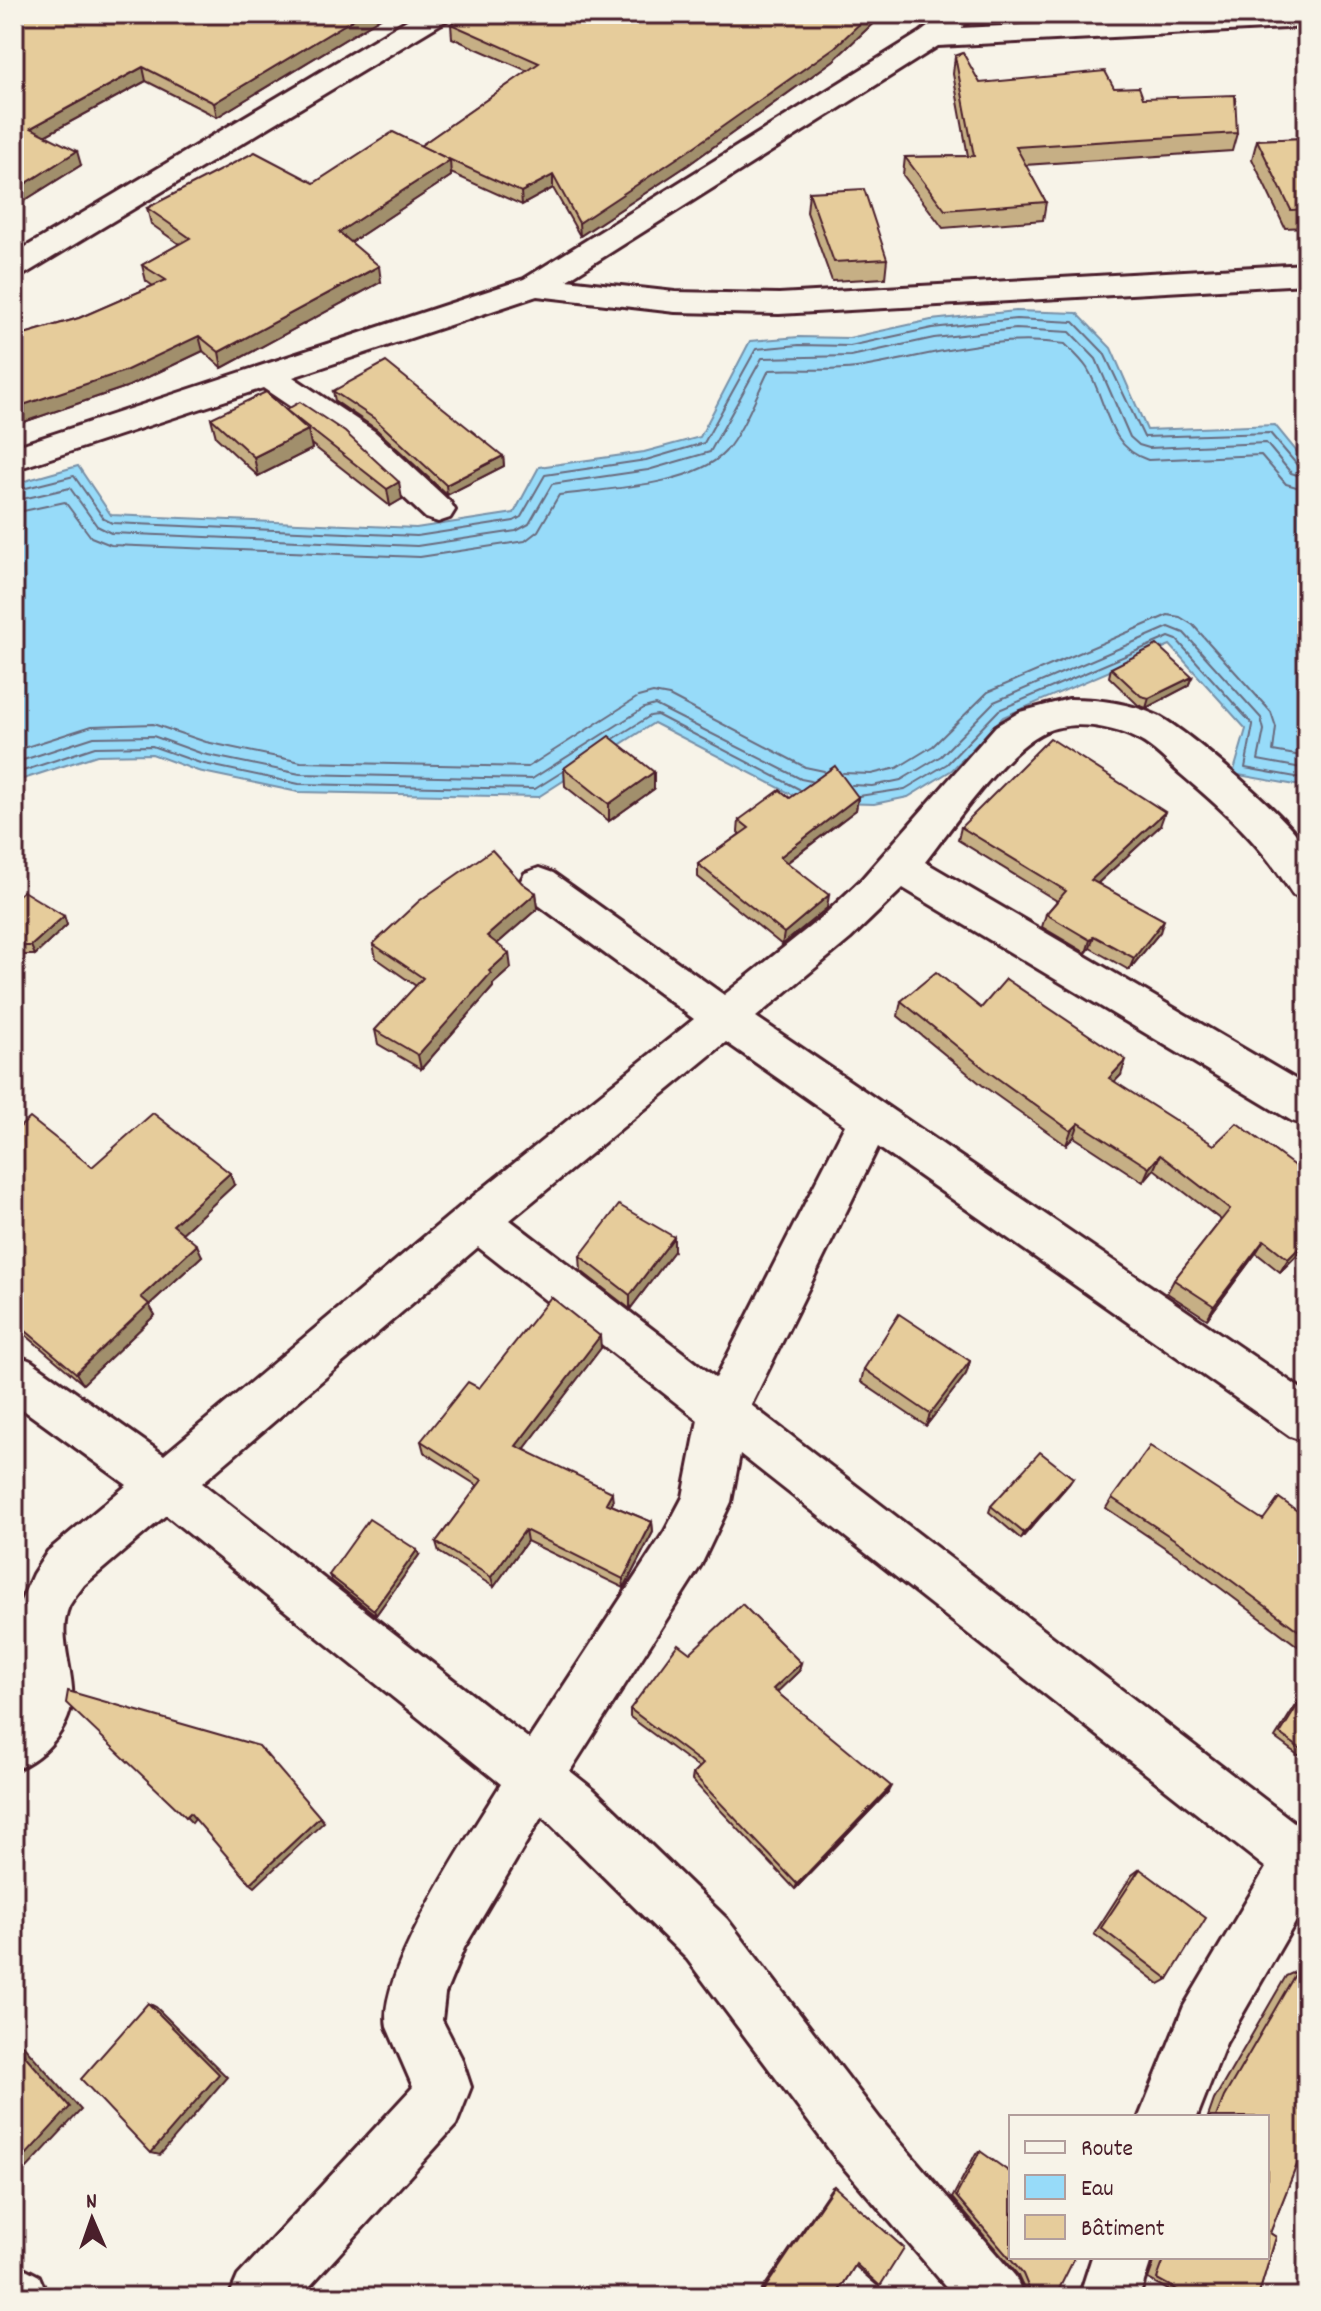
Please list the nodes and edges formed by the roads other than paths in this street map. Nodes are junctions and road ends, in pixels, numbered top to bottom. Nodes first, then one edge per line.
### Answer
1 (437, 14) edge
2 (962, 14) edge
3 (1307, 19) edge
4 (931, 38) junction
5 (14, 267) edge
6 (1307, 274) edge
7 (535, 286) junction
8 (267, 375) junction
9 (14, 459) edge
10 (438, 510) dead end
11 (899, 866) junction
12 (539, 884) dead end
13 (1307, 884) edge
14 (725, 1018) junction
15 (1307, 1108) edge
16 (870, 1119) junction
17 (477, 1220) junction
18 (14, 1376) edge
19 (723, 1412) junction
20 (1307, 1420) edge
21 (165, 1484) junction
22 (14, 1744) edge
23 (536, 1776) junction
24 (1304, 1855) edge
25 (1169, 2115) edge
26 (1121, 2259) edge
27 (259, 2297) edge
28 (994, 2297) edge
29 (1109, 2297) edge

1 - 5 street
2 - 4 street
3 - 4 street
4 - 7 street
6 - 7 street
7 - 8 street
8 - 9 street
8 - 10 street
11 - 13 street
11 - 14 street
11 - 15 street
12 - 14 street
14 - 16 street
14 - 17 street
16 - 19 street
16 - 20 street
17 - 19 street
17 - 21 street
18 - 21 street
19 - 23 street
19 - 24 street
21 - 22 street
21 - 23 street
23 - 27 street
23 - 28 street
24 - 25 street
26 - 29 street

